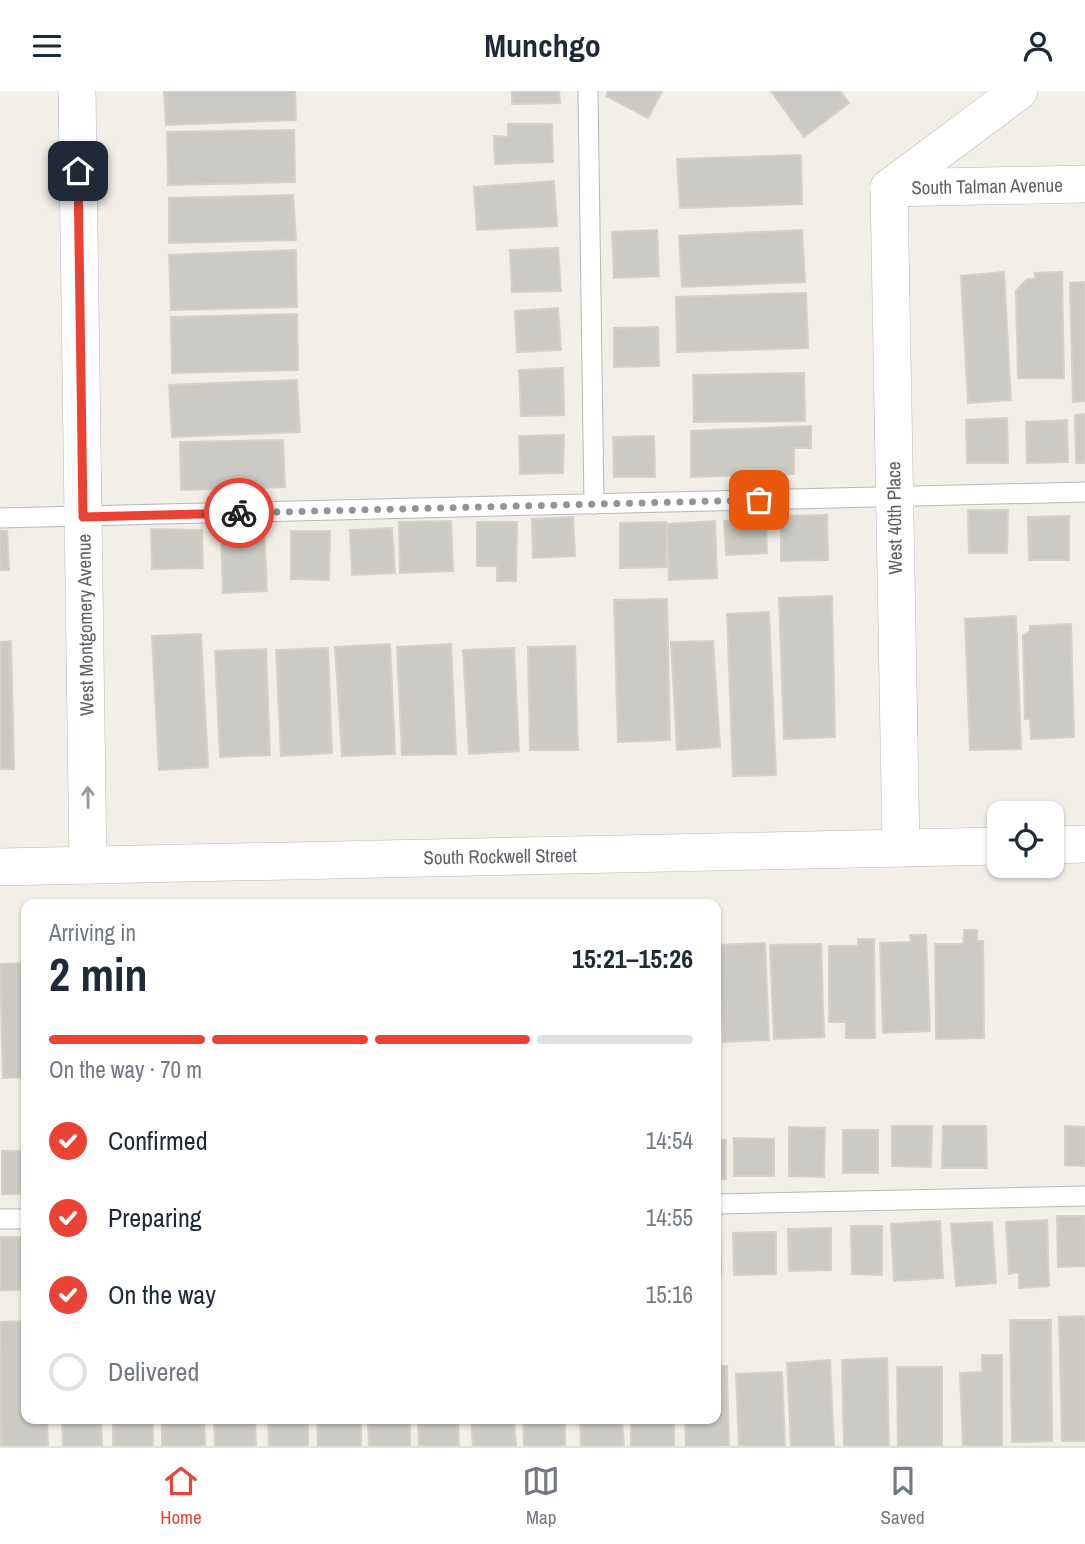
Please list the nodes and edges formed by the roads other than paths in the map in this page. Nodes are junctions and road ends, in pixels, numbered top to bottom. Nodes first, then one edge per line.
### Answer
1 (77, 91) edge
2 (588, 91) edge
3 (1019, 91) edge
4 (1085, 184) edge
5 (889, 188) junction
6 (1085, 492) edge
7 (894, 497) junction
8 (594, 504) junction
9 (83, 517) junction
10 (0, 518) edge
11 (1085, 844) edge
12 (1064, 845) edge
13 (987, 846) edge
14 (901, 848) junction
15 (88, 865) junction
16 (0, 867) edge
17 (1085, 1196) edge
18 (721, 1204) edge
19 (0, 1219) edge
20 (21, 1219) edge

1 - 9 street, West Montgomery Avenue
2 - 8 lane
3 - 5 street
4 - 5 street, South Talman Avenue
5 - 7 street, West 40th Place
6 - 7 lane
7 - 8 lane
7 - 14 street, West 40th Place
8 - 9 lane
9 - 10 lane
15 -> 9 street, West Montgomery Avenue
11 - 12 street
13 - 14 street, South Rockwell Street
14 - 15 street, South Rockwell Street
15 - 16 street, South Rockwell Street
17 - 18 lane
19 - 20 lane

